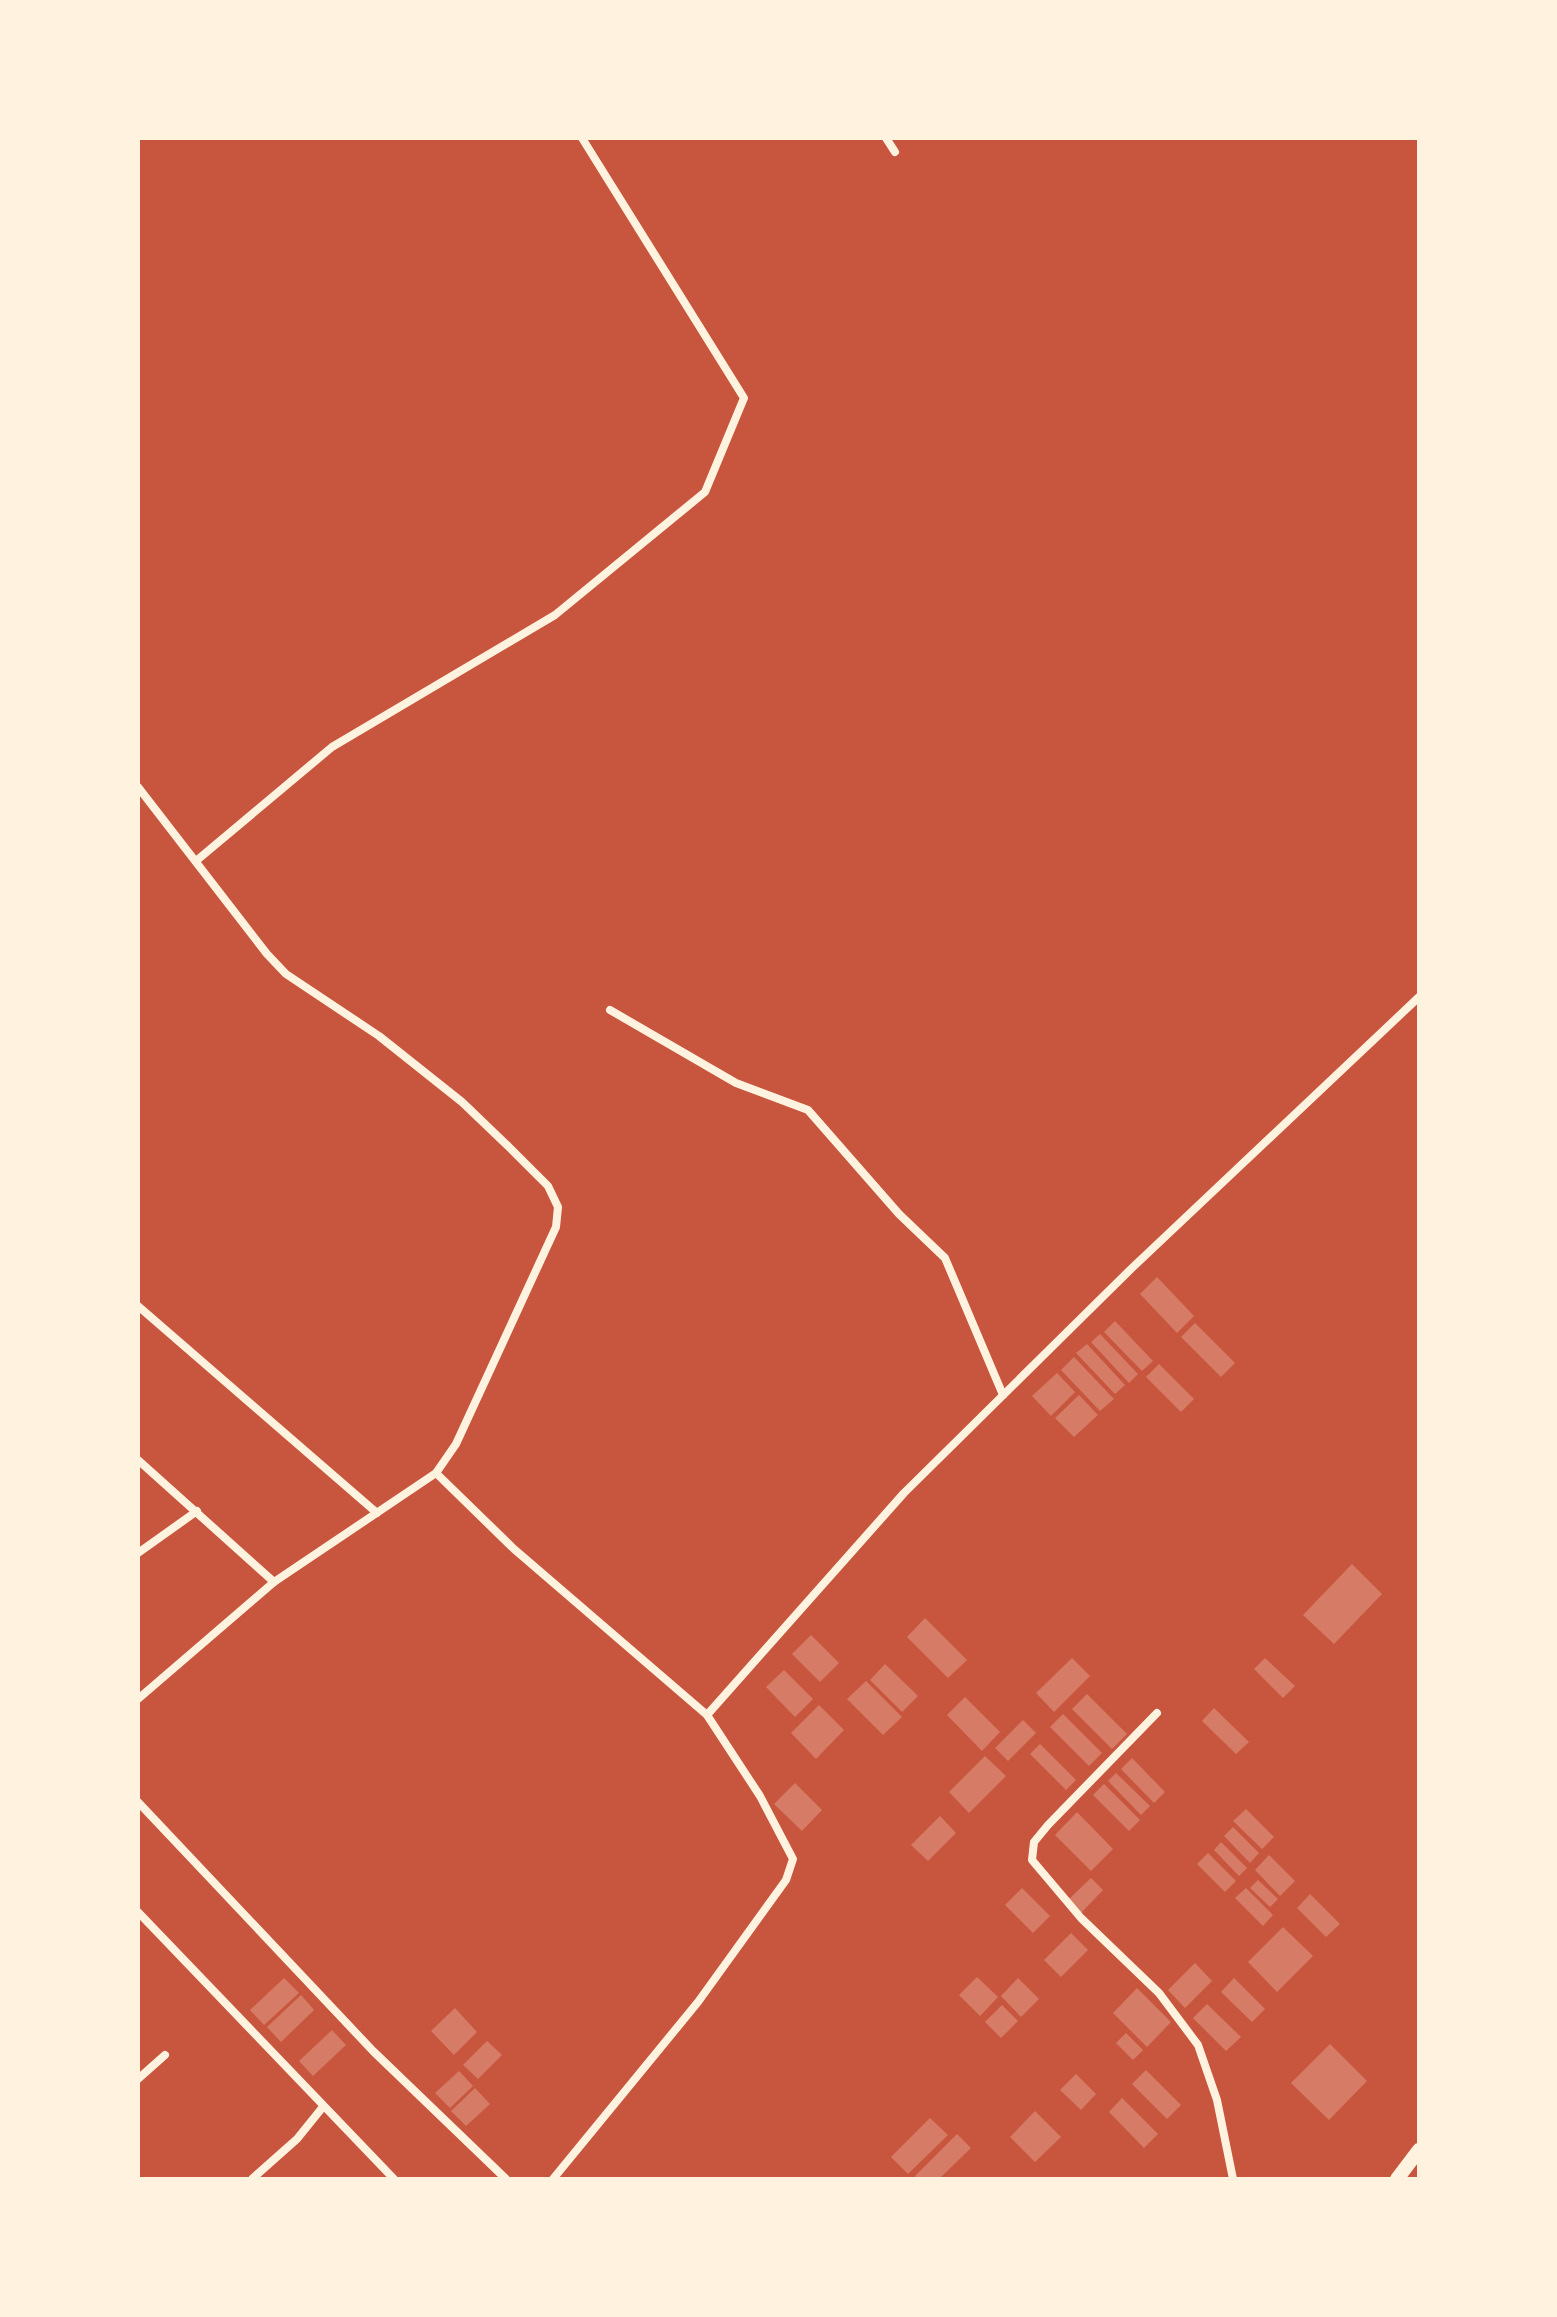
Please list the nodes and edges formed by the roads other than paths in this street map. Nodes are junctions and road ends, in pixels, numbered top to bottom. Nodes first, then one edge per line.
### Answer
1 (582, 138) edge
2 (886, 138) edge
3 (895, 152) dead end
4 (138, 787) edge
5 (196, 861) junction
6 (1419, 997) edge
7 (610, 1010) dead end
8 (138, 1306) edge
9 (1003, 1395) junction
10 (138, 1460) edge
11 (436, 1473) junction
12 (197, 1511) junction
13 (377, 1513) junction
14 (138, 1553) edge
15 (274, 1582) junction
16 (138, 1699) edge
17 (1157, 1713) dead end
18 (707, 1715) junction
19 (138, 1802) edge
20 (138, 1912) edge
21 (165, 2055) dead end
22 (138, 2079) edge
23 (322, 2108) junction
24 (1419, 2150) edge
25 (252, 2179) edge
26 (394, 2179) edge
27 (506, 2179) edge
28 (553, 2179) edge
29 (1233, 2179) edge
30 (1397, 2179) edge

1 - 5 street
2 - 3 street
4 - 5 street
5 - 11 street
6 - 9 street
7 - 9 street
8 - 13 street
9 - 18 street
10 - 12 street
11 - 13 street
11 - 18 street
12 - 14 street
12 - 15 street
13 - 15 street
15 - 16 street
17 - 29 street
18 - 28 street
19 - 27 street
20 - 23 street
21 - 22 street
23 - 25 street
23 - 26 street
24 - 30 street

